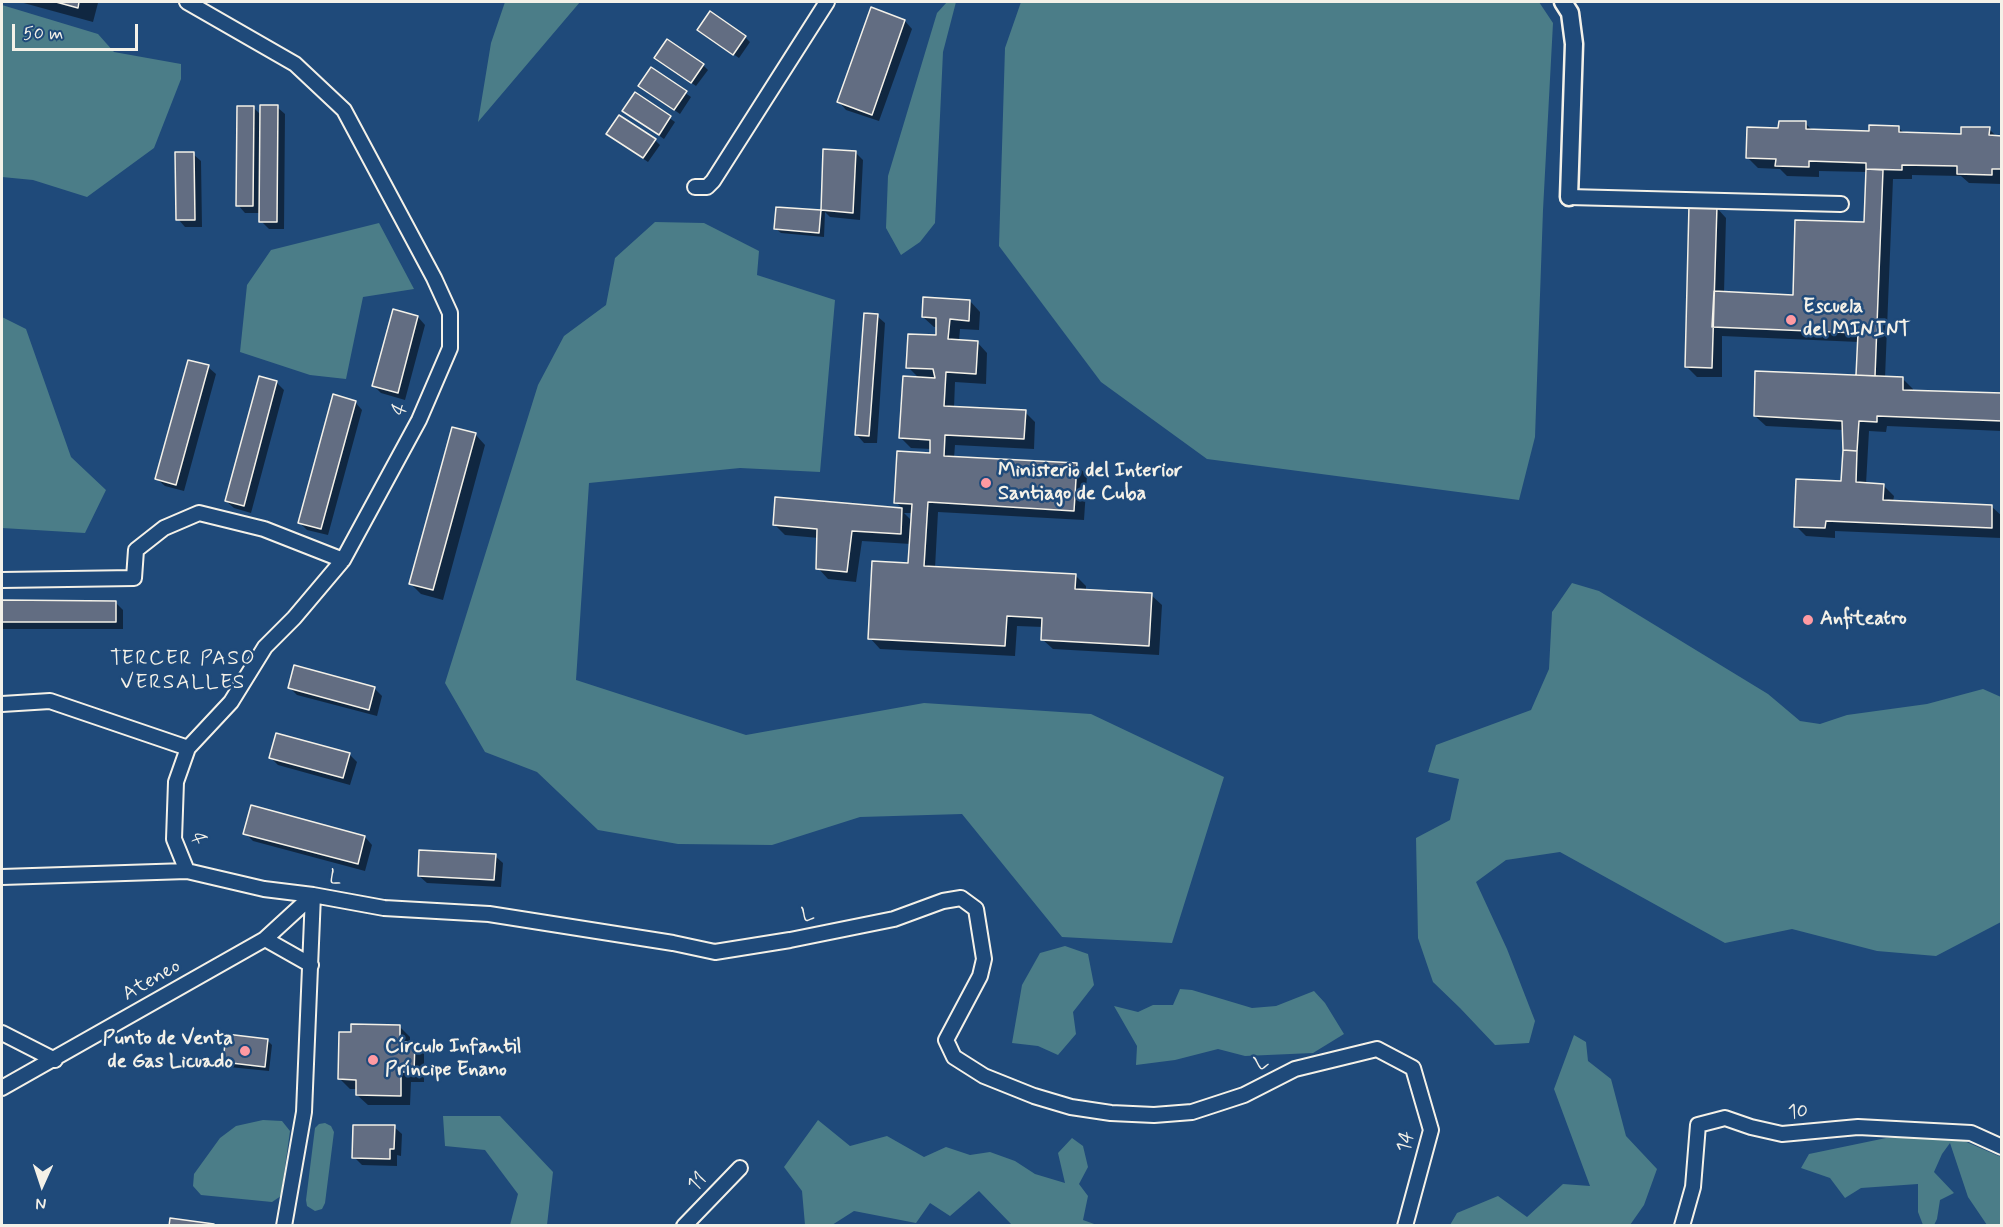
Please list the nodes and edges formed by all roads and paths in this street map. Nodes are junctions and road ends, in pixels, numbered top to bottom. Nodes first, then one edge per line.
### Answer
1 (188, 2) edge
2 (827, 2) edge
3 (1563, 2) edge
4 (694, 187) dead end
5 (1569, 197) joint
6 (1841, 204) dead end
7 (343, 560) junction
8 (2, 580) edge
9 (2, 704) edge
10 (188, 748) junction
11 (187, 871) junction
12 (2, 877) edge
13 (313, 895) junction
14 (265, 939) junction
15 (311, 965) junction
16 (2, 1033) edge
17 (55, 1060) junction
18 (1413, 1068) joint
19 (2, 1088) edge
20 (2001, 1147) edge
21 (740, 1168) dead end
22 (284, 1226) edge
23 (684, 1226) edge
24 (1405, 1226) edge
25 (1682, 1226) edge

1 - 7 street, 4
2 - 4 street
3 - 5 street
5 - 6 street
7 - 8 street
7 - 10 street, 4
9 - 10 street
10 - 11 street, 4
11 - 12 street, L
11 - 13 street, L
13 - 14 street, Ateneo
13 - 15 street
13 - 18 street, L
14 - 15 street
14 - 17 street, Ateneo
15 - 22 street
16 - 17 street
17 - 19 street, Ateneo
18 - 24 street, 14
20 - 25 street, 10
21 - 23 street, 11

